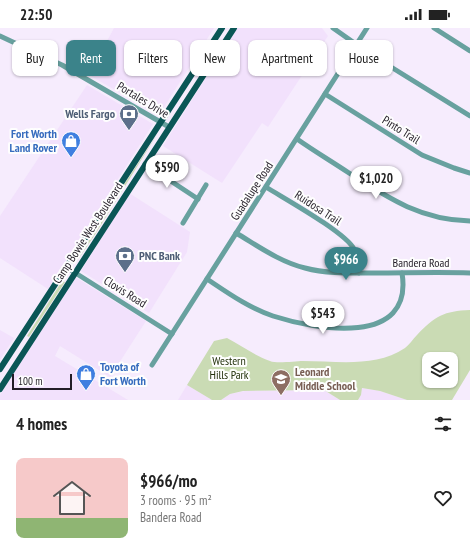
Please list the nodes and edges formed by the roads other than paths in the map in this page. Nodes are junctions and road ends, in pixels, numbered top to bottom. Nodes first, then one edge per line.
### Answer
1 (222, 28) edge
2 (234, 28) edge
3 (333, 28) edge
4 (368, 28) edge
5 (438, 29) edge
6 (0, 36) edge
7 (214, 40) edge
8 (226, 40) edge
9 (349, 40) edge
10 (360, 40) edge
11 (470, 51) edge
12 (393, 69) edge
13 (190, 76) edge
14 (202, 76) edge
15 (336, 76) edge
16 (325, 94) junction
17 (470, 116) edge
18 (160, 122) junction
19 (169, 127) junction
20 (296, 139) junction
21 (145, 164) junction
22 (470, 173) edge
23 (206, 186) dead end
24 (266, 186) junction
25 (198, 199) junction
26 (470, 221) edge
27 (183, 223) dead end
28 (236, 233) junction
29 (66, 267) junction
30 (75, 272) junction
31 (359, 273) junction
32 (402, 273) junction
33 (470, 273) edge
34 (207, 279) junction
35 (172, 334) junction
36 (16, 345) junction
37 (25, 351) junction
38 (152, 365) dead end
39 (0, 369) edge
40 (0, 389) edge

1 - 7 main road, Camp Bowie West Boulevard
2 - 8 main road, Camp Bowie West Boulevard
3 - 9 street
4 - 10 street, Guadalupe Road
5 - 11 street
6 - 18 street, Portales Drive
12 - 17 street
13 - 18 main road, Camp Bowie West Boulevard
14 - 19 main road, Camp Bowie West Boulevard
15 - 16 street, Guadalupe Road
16 - 20 street, Guadalupe Road
16 - 22 street, Pinto Trail
18 - 19 street, Portales Drive
18 - 29 main road, Camp Bowie West Boulevard
19 - 21 main road, Camp Bowie West Boulevard
20 - 24 street, Guadalupe Road
20 - 26 street
21 - 25 street
21 - 30 main road, Camp Bowie West Boulevard
23 - 25 street
24 - 28 street, Guadalupe Road
24 - 31 street, Ruidosa Trail
25 - 27 street
28 - 31 street, Bandera Road
28 - 34 street, Guadalupe Road
29 - 30 street, Clovis Road
29 - 36 main road, Camp Bowie West Boulevard
30 - 35 street, Clovis Road
30 - 37 main road, Camp Bowie West Boulevard
31 - 32 street, Bandera Road
32 - 33 street, Bandera Road
32 - 34 street
34 - 35 street, Guadalupe Road
35 - 38 street, Guadalupe Road
36 - 37 main road
36 - 39 main road, Camp Bowie West Boulevard
37 - 40 main road, Camp Bowie West Boulevard

